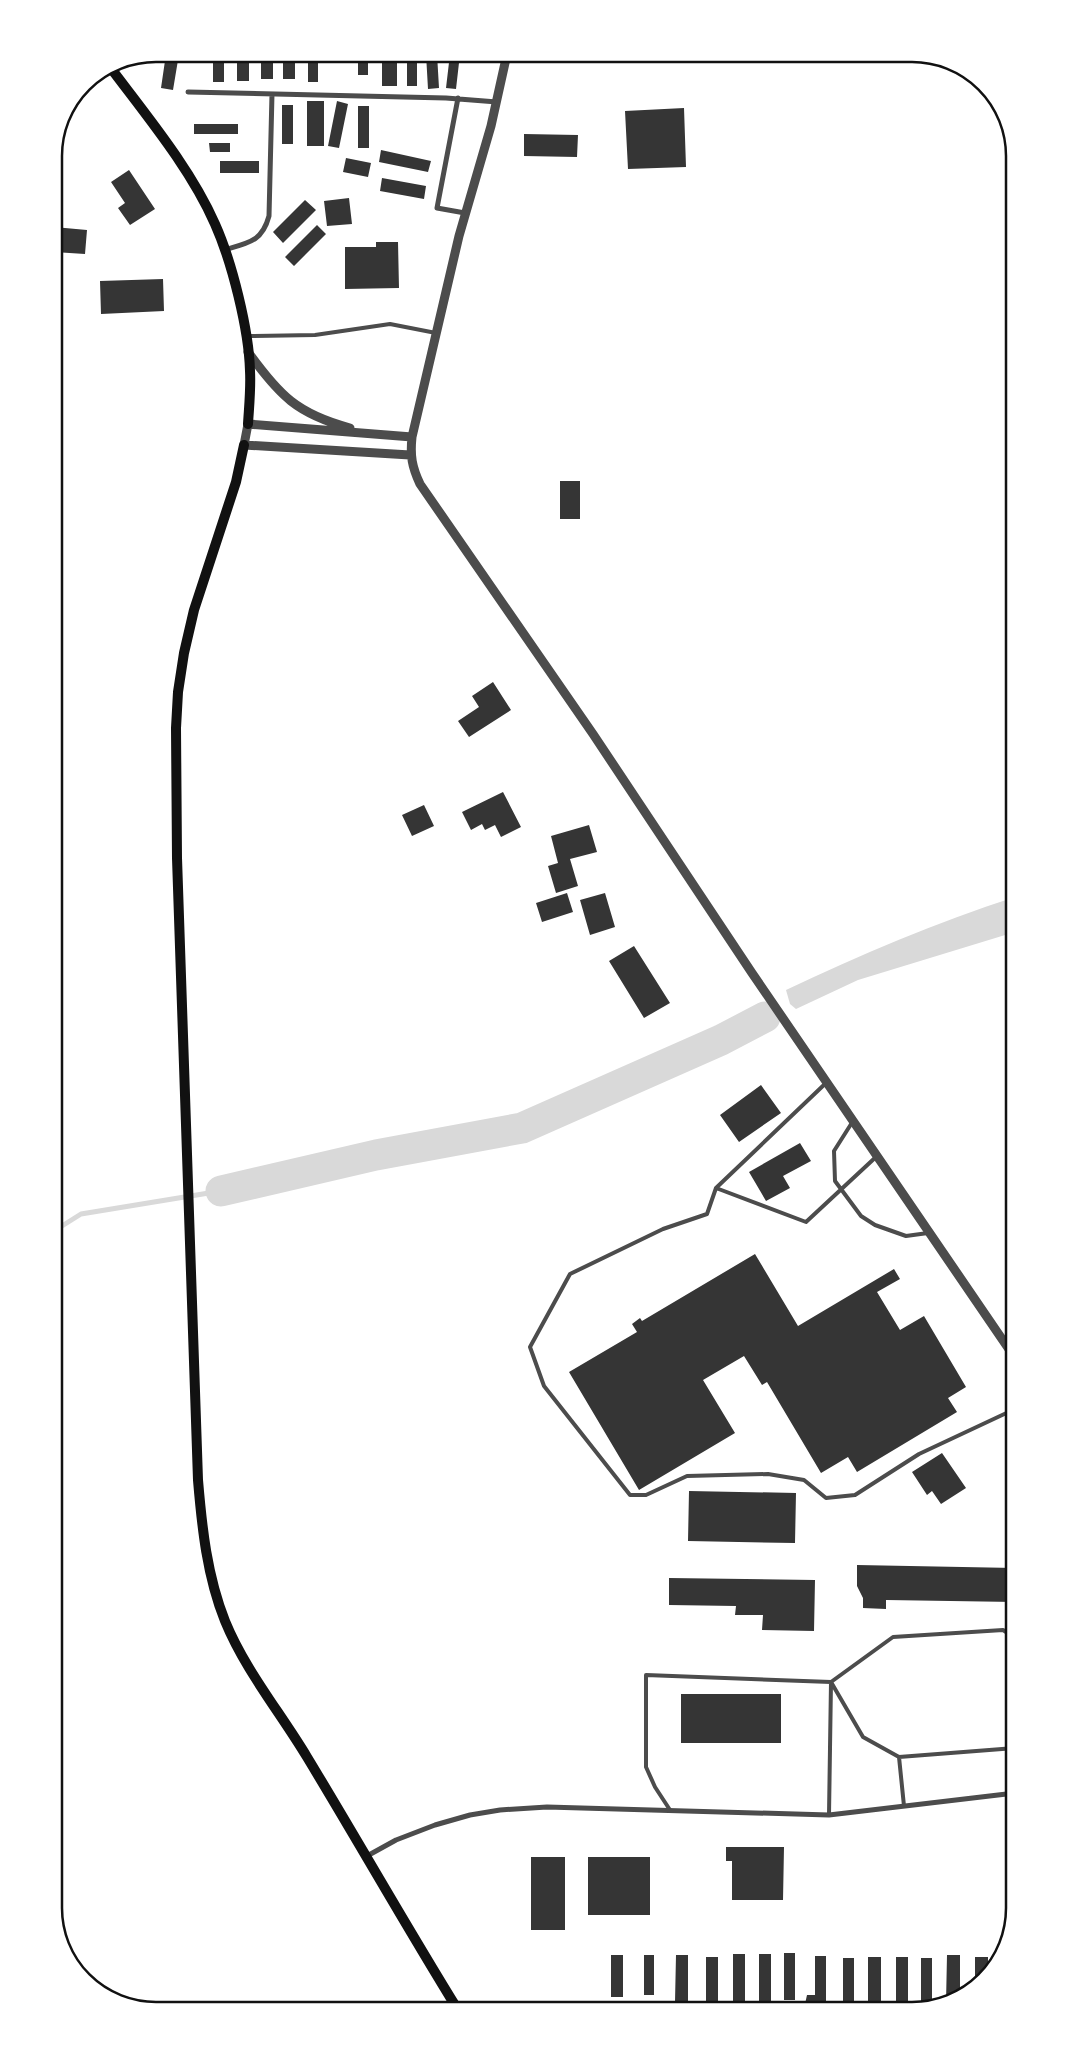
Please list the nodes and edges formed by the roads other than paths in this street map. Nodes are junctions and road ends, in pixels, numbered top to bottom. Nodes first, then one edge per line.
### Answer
1 (505, 62) edge
2 (115, 72) edge
3 (188, 92) dead end
4 (272, 94) junction
5 (458, 98) junction
6 (497, 102) junction
7 (465, 213) junction
8 (224, 250) junction
9 (437, 333) junction
10 (245, 336) junction
11 (248, 352) junction
12 (248, 424) junction
13 (379, 435) junction
14 (412, 437) junction
15 (244, 445) junction
16 (410, 455) junction
17 (827, 1082) junction
18 (853, 1122) junction
19 (877, 1156) junction
20 (716, 1188) junction
21 (842, 1189) junction
22 (929, 1232) junction
23 (1006, 1345) edge
24 (1006, 1413) edge
25 (1006, 1632) edge
26 (831, 1682) junction
27 (1006, 1749) edge
28 (899, 1757) junction
29 (1006, 1793) edge
30 (904, 1806) junction
31 (670, 1810) junction
32 (829, 1815) junction
33 (367, 1856) junction
34 (453, 2001) edge

1 - 6 street
2 - 8 main road
3 - 4 street
4 - 5 street
4 - 8 street
5 - 6 street
5 - 7 street
6 - 7 street
7 - 9 street
8 - 10 main road
9 - 10 lane
9 - 14 street
10 - 11 main road
11 - 12 main road
11 - 13 street
12 - 13 street
12 - 15 street
13 - 14 street
14 - 16 street
15 - 16 street
15 - 33 main road
16 - 17 street
17 - 18 street
17 - 20 lane
18 - 19 street
18 - 21 lane
19 - 21 lane
19 - 22 street
20 - 21 lane
20 - 24 lane
21 - 22 lane
22 - 23 street
25 - 26 lane
26 - 28 lane
26 - 31 lane
26 - 32 lane
27 - 28 lane
28 - 30 lane
29 - 30 street
30 - 32 street
31 - 32 street
31 - 33 street
33 - 34 main road

